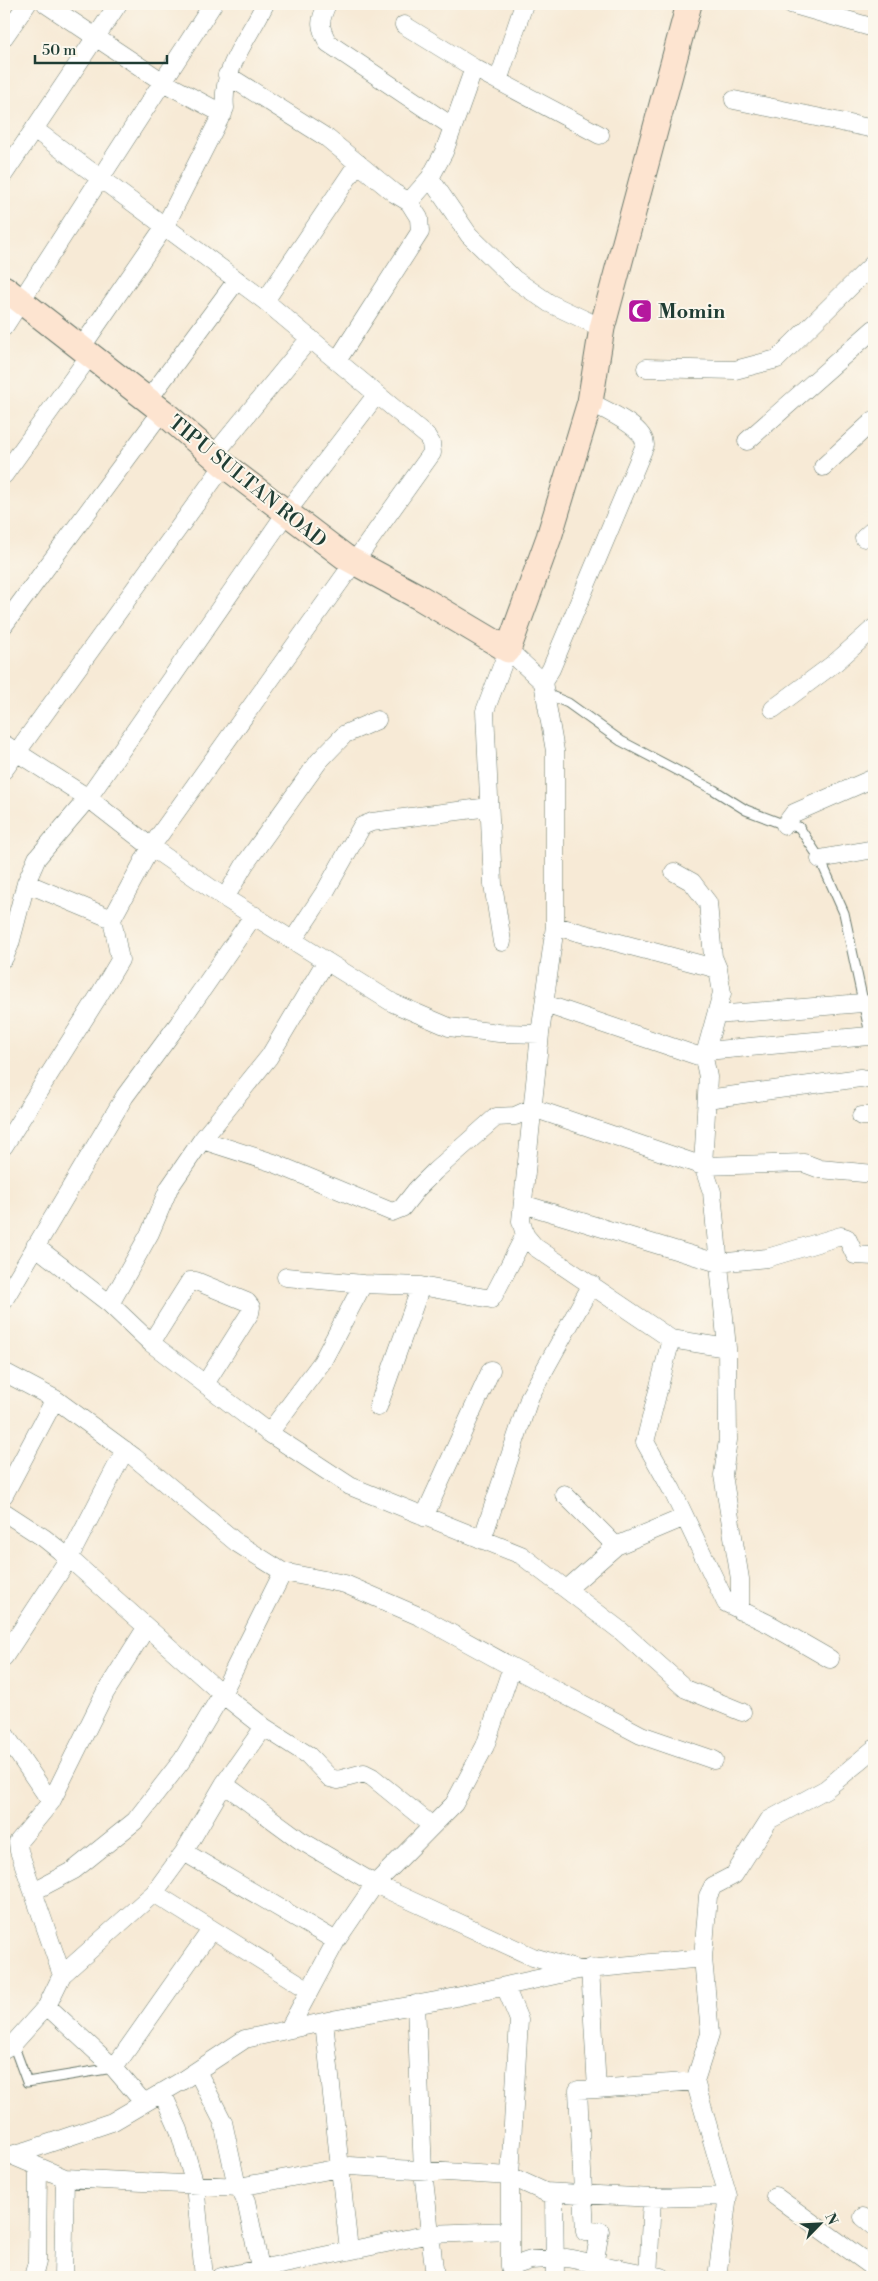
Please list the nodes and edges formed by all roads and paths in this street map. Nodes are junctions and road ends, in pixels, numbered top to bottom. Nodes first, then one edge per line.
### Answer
1 (27, 4) edge
2 (46, 4) edge
3 (118, 4) edge
4 (213, 4) edge
5 (265, 4) edge
6 (327, 4) edge
7 (524, 4) edge
8 (689, 4) edge
9 (791, 4) edge
10 (404, 25) dead end
11 (874, 28) edge
12 (94, 37) junction
13 (4, 38) edge
14 (474, 68) junction
15 (227, 75) junction
16 (498, 81) junction
17 (163, 82) junction
18 (734, 100) dead end
19 (223, 114) junction
20 (453, 127) junction
21 (34, 129) junction
22 (874, 129) edge
23 (600, 135) dead end
24 (358, 163) junction
25 (4, 174) edge
26 (99, 178) junction
27 (430, 178) junction
28 (409, 202) junction
29 (165, 226) junction
30 (874, 263) edge
31 (237, 280) junction
32 (13, 294) edge
33 (265, 302) junction
34 (4, 327) edge
35 (602, 328) junction
36 (874, 329) edge
37 (310, 338) junction
38 (85, 351) junction
39 (337, 361) junction
40 (646, 368) dead end
41 (377, 394) junction
42 (590, 402) junction
43 (155, 406) junction
44 (874, 420) edge
45 (748, 441) dead end
46 (219, 460) junction
47 (823, 467) dead end
48 (4, 475) edge
49 (286, 513) junction
50 (355, 562) junction
51 (4, 625) edge
52 (874, 628) edge
53 (508, 650) junction
54 (543, 687) junction
55 (772, 709) dead end
56 (376, 720) dead end
57 (10, 748) edge
58 (4, 770) edge
59 (874, 778) edge
60 (88, 798) junction
61 (489, 806) junction
62 (785, 825) junction
63 (151, 847) junction
64 (874, 849) edge
65 (820, 859) junction
66 (674, 872) dead end
67 (26, 883) junction
68 (225, 898) junction
69 (254, 915) junction
70 (112, 919) junction
71 (555, 926) junction
72 (294, 940) junction
73 (502, 942) dead end
74 (4, 958) edge
75 (326, 961) junction
76 (718, 969) junction
77 (862, 1002) junction
78 (545, 1004) junction
79 (716, 1016) junction
80 (540, 1034) junction
81 (868, 1036) joint
82 (705, 1055) junction
83 (874, 1080) edge
84 (708, 1099) junction
85 (534, 1108) junction
86 (202, 1140) junction
87 (4, 1146) edge
88 (703, 1166) junction
89 (874, 1174) edge
90 (523, 1204) junction
91 (525, 1235) junction
92 (35, 1246) junction
93 (874, 1256) edge
94 (718, 1263) junction
95 (286, 1277) dead end
96 (363, 1284) junction
97 (592, 1284) junction
98 (421, 1286) junction
99 (4, 1300) edge
100 (110, 1304) junction
101 (671, 1338) junction
102 (152, 1343) junction
103 (727, 1348) junction
104 (491, 1370) dead end
105 (4, 1372) edge
106 (205, 1384) junction
107 (55, 1399) junction
108 (378, 1407) dead end
109 (269, 1433) junction
110 (125, 1450) junction
111 (564, 1494) dead end
112 (4, 1495) edge
113 (4, 1512) edge
114 (424, 1517) junction
115 (685, 1517) junction
116 (482, 1540) junction
117 (616, 1546) junction
118 (69, 1558) junction
119 (283, 1572) junction
120 (567, 1589) junction
121 (740, 1611) junction
122 (146, 1628) junction
123 (4, 1657) edge
124 (830, 1659) dead end
125 (512, 1667) junction
126 (222, 1694) junction
127 (742, 1712) dead end
128 (264, 1726) junction
129 (4, 1733) edge
130 (874, 1749) edge
131 (714, 1760) dead end
132 (224, 1784) junction
133 (51, 1802) junction
134 (432, 1825) junction
135 (184, 1852) junction
136 (375, 1884) junction
137 (34, 1891) junction
138 (154, 1893) junction
139 (211, 1930) junction
140 (336, 1941) junction
141 (703, 1958) junction
142 (584, 1969) junction
143 (62, 1975) junction
144 (505, 1986) junction
145 (309, 1990) junction
146 (416, 2004) junction
147 (47, 2006) junction
148 (324, 2022) junction
149 (289, 2029) junction
150 (8, 2046) edge
151 (114, 2068) junction
152 (197, 2071) junction
153 (695, 2081) junction
154 (597, 2089) junction
155 (162, 2092) junction
156 (144, 2103) junction
157 (7, 2156) edge
158 (38, 2166) junction
159 (341, 2167) junction
160 (423, 2170) junction
161 (510, 2176) junction
162 (65, 2178) junction
163 (195, 2185) junction
164 (239, 2187) junction
165 (554, 2193) junction
166 (584, 2194) junction
167 (728, 2196) junction
168 (775, 2196) dead end
169 (652, 2198) junction
170 (510, 2231) junction
171 (430, 2234) junction
172 (349, 2250) junction
173 (555, 2258) junction
174 (594, 2264) junction
175 (874, 2271) edge
176 (262, 2274) edge
177 (652, 2276) edge
178 (33, 2277) edge
179 (64, 2277) edge
180 (204, 2277) edge
181 (221, 2277) edge
182 (435, 2277) edge
183 (555, 2277) edge
184 (717, 2277) edge

1 - 13 street
2 - 12 street
3 - 12 street
4 - 17 street
5 - 15 street
6 - 20 street
7 - 16 street
8 - 35 main road
9 - 11 street
10 - 14 street
12 - 17 street
12 - 21 street
14 - 16 street
14 - 20 street
15 - 19 street
15 - 24 street
16 - 23 street
17 - 19 street
17 - 26 street
18 - 22 street
19 - 29 street
20 - 27 street
21 - 25 street
21 - 26 street
24 - 28 street
24 - 33 street
26 - 29 street
26 - 32 street
27 - 28 street
27 - 35 street
28 - 39 street
29 - 31 street
29 - 38 street
30 - 40 street
31 - 33 street
31 - 43 street
32 - 34 street
32 - 38 main road, TIPU SULTAN ROAD
33 - 37 street
35 - 42 main road
36 - 45 street
37 - 39 street
37 - 46 street
38 - 43 main road, TIPU SULTAN ROAD
38 - 48 street
39 - 41 street
41 - 49 street
41 - 50 street
42 - 53 main road
42 - 54 street
43 - 46 main road, TIPU SULTAN ROAD
43 - 51 street
44 - 47 street
46 - 49 main road, TIPU SULTAN ROAD
46 - 57 street
49 - 50 main road, TIPU SULTAN ROAD
49 - 60 street
50 - 53 main road, TIPU SULTAN ROAD
50 - 63 street
52 - 55 street
53 - 54 street
53 - 61 street
54 - 62 lane
54 - 71 street
56 - 68 street
57 - 58 street
57 - 60 street
59 - 62 street
60 - 63 street
60 - 67 street
61 - 72 street
61 - 73 street
62 - 65 lane
63 - 68 street
63 - 70 street
64 - 65 street
65 - 77 lane
66 - 76 street
67 - 70 street
67 - 74 street
68 - 69 street
69 - 72 street
69 - 92 street
70 - 87 street
71 - 76 street
71 - 78 street
72 - 75 street
75 - 80 street
75 - 86 street
76 - 79 street
77 - 79 street
77 - 81 lane
78 - 80 street
78 - 82 street
79 - 82 street
80 - 85 street
81 - 82 street
82 - 84 street
83 - 84 street
84 - 88 street
85 - 86 street
85 - 88 street
85 - 90 street
86 - 100 street
88 - 89 street
88 - 94 street
90 - 91 street
90 - 94 street
91 - 97 street
91 - 98 street
92 - 99 street
92 - 100 street
93 - 94 street
94 - 103 street
95 - 96 street
96 - 98 street
96 - 109 street
97 - 101 street
97 - 116 street
98 - 108 street
100 - 102 street
101 - 103 street
101 - 115 street
102 - 106 street
102 - 106 street
103 - 121 street
104 - 114 street
105 - 107 street
106 - 109 street
107 - 110 street
107 - 112 street
109 - 114 street
110 - 118 street
110 - 119 street
111 - 117 street
113 - 118 street
114 - 116 street
115 - 117 street
115 - 121 street
116 - 120 street
117 - 120 street
118 - 122 street
118 - 123 street
119 - 125 street
119 - 126 street
120 - 127 street
121 - 124 street
122 - 126 street
122 - 133 street
125 - 131 street
125 - 134 street
126 - 128 street
126 - 137 street
128 - 132 street
128 - 134 street
129 - 133 street
130 - 141 street
132 - 135 street
132 - 136 street
133 - 137 street
134 - 136 street
135 - 138 street
135 - 140 street
136 - 140 street
136 - 142 street
137 - 143 street
138 - 139 street
138 - 143 street
139 - 145 street
139 - 151 street
140 - 145 street
141 - 142 street
141 - 153 street
142 - 144 street
142 - 154 street
143 - 147 street
144 - 146 street
144 - 161 street
145 - 149 street
146 - 148 street
146 - 160 street
147 - 150 street
147 - 151 street
148 - 149 street
148 - 159 street
149 - 152 street
150 - 151 lane
151 - 156 street
152 - 155 street
152 - 164 street
153 - 154 street
153 - 167 street
154 - 166 street
155 - 156 street
155 - 163 street
156 - 157 street
157 - 158 street
158 - 162 street
158 - 178 street
159 - 160 street
159 - 164 street
159 - 172 street
160 - 161 street
160 - 171 street
161 - 165 street
161 - 170 street
162 - 163 street
162 - 179 street
163 - 164 street
163 - 180 street
164 - 176 street
165 - 166 street
165 - 173 street
166 - 169 street
166 - 174 street
167 - 169 street
167 - 184 street
168 - 175 street
169 - 177 street
170 - 171 street
170 - 173 street
171 - 172 street
171 - 182 street
172 - 176 street
173 - 174 street
173 - 183 street
174 - 177 street
176 - 181 street

